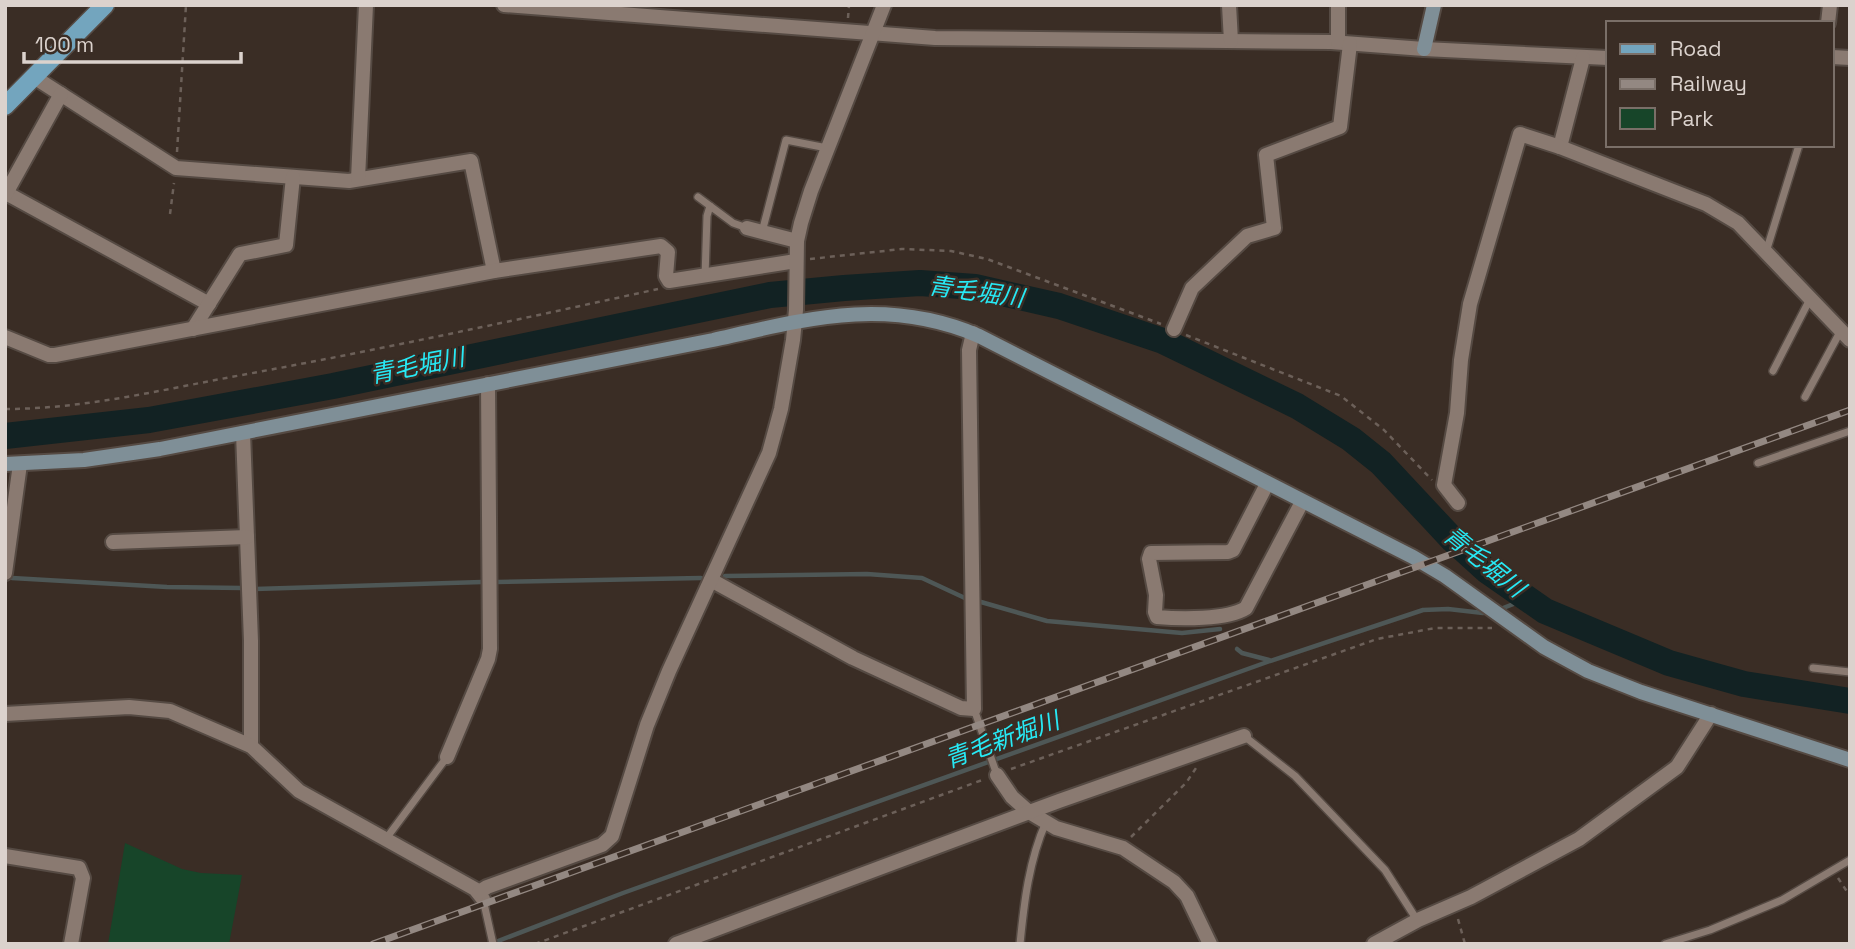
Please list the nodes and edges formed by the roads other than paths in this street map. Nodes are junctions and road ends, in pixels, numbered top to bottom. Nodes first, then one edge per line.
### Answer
1 (105, 5) edge
2 (366, 5) edge
3 (504, 5) edge
4 (884, 5) edge
5 (1229, 5) edge
6 (1338, 5) edge
7 (1434, 5) edge
8 (873, 34) junction
9 (1231, 41) junction
10 (1344, 43) junction
11 (1424, 49) junction
12 (1583, 58) junction
13 (1606, 58) edge
14 (34, 77) junction
15 (61, 94) junction
16 (5, 106) edge
17 (1560, 147) junction
18 (1798, 147) edge
19 (827, 148) junction
20 (10, 173) edge
21 (293, 177) junction
22 (358, 179) junction
23 (6, 194) edge
24 (698, 197) dead end
25 (710, 206) junction
26 (747, 228) joint
27 (762, 232) junction
28 (797, 241) junction
29 (1766, 253) junction
30 (796, 267) junction
31 (494, 271) junction
32 (705, 277) junction
33 (1810, 299) junction
34 (209, 304) junction
35 (796, 316) junction
36 (193, 329) junction
37 (1174, 329) road end
38 (973, 333) junction
39 (1845, 336) edge
40 (5, 337) edge
41 (1773, 371) dead end
42 (488, 384) junction
43 (1805, 397) dead end
44 (1850, 431) edge
45 (243, 433) junction
46 (1758, 463) dead end
47 (13, 464) edge
48 (1267, 484) junction
49 (1302, 502) junction
50 (1458, 503) dead end
51 (247, 537) junction
52 (113, 542) dead end
53 (5, 573) edge
54 (711, 580) junction
55 (1813, 668) dead end
56 (1850, 672) edge
57 (974, 709) junction
58 (5, 714) edge
59 (1711, 714) junction
60 (1244, 736) joint
61 (251, 746) junction
62 (447, 757) joint
63 (1850, 760) edge
64 (997, 774) joint
65 (1029, 813) junction
66 (1046, 822) junction
67 (384, 840) junction
68 (5, 856) edge
69 (1850, 860) edge
70 (481, 895) junction
71 (1418, 920) junction
72 (71, 944) edge
73 (493, 944) edge
74 (676, 944) edge
75 (1020, 944) edge
76 (1210, 944) edge
77 (1374, 944) edge
78 (1665, 944) edge

1 - 14 main road
2 - 22 street
3 - 8 street
4 - 8 street
5 - 9 street
6 - 10 street
7 - 11 street
8 - 9 street
8 - 19 street
9 - 10 street
10 - 11 street
10 - 37 street
11 - 12 street
12 - 13 street
12 - 17 street
14 - 15 street
14 - 16 main road
15 - 20 street
15 - 21 street
17 - 29 street
17 - 50 street
18 - 29 lane
19 - 27 lane
19 - 28 street
20 - 23 street
21 - 22 street
21 - 34 street
22 - 31 street
23 - 34 street
24 - 25 lane
25 - 26 lane
25 - 32 lane
26 - 27 street
27 - 28 street
28 - 30 street
29 - 33 street
30 - 32 street
30 - 35 street
31 - 32 street
31 - 36 street
33 - 39 street
33 - 41 lane
34 - 36 street
35 - 38 street
35 - 42 street
35 - 54 street
36 - 40 street
38 - 48 street
38 - 57 street
39 - 43 lane
42 - 45 street
42 - 62 street
44 - 46 lane
45 - 47 street
45 - 51 street
47 - 53 street
48 - 49 street
48 - 49 street
49 - 59 street
51 - 52 street
51 - 61 street
54 - 57 street
54 - 70 street
55 - 56 lane
57 - 64 lane
58 - 61 street
59 - 63 street
59 - 71 street
60 - 65 street
60 - 71 lane
61 - 67 street
62 - 67 lane
64 - 65 street
65 - 66 street
65 - 74 street
66 - 75 lane
66 - 76 street
67 - 70 street
68 - 72 street
69 - 78 lane
70 - 73 lane
71 - 77 street

